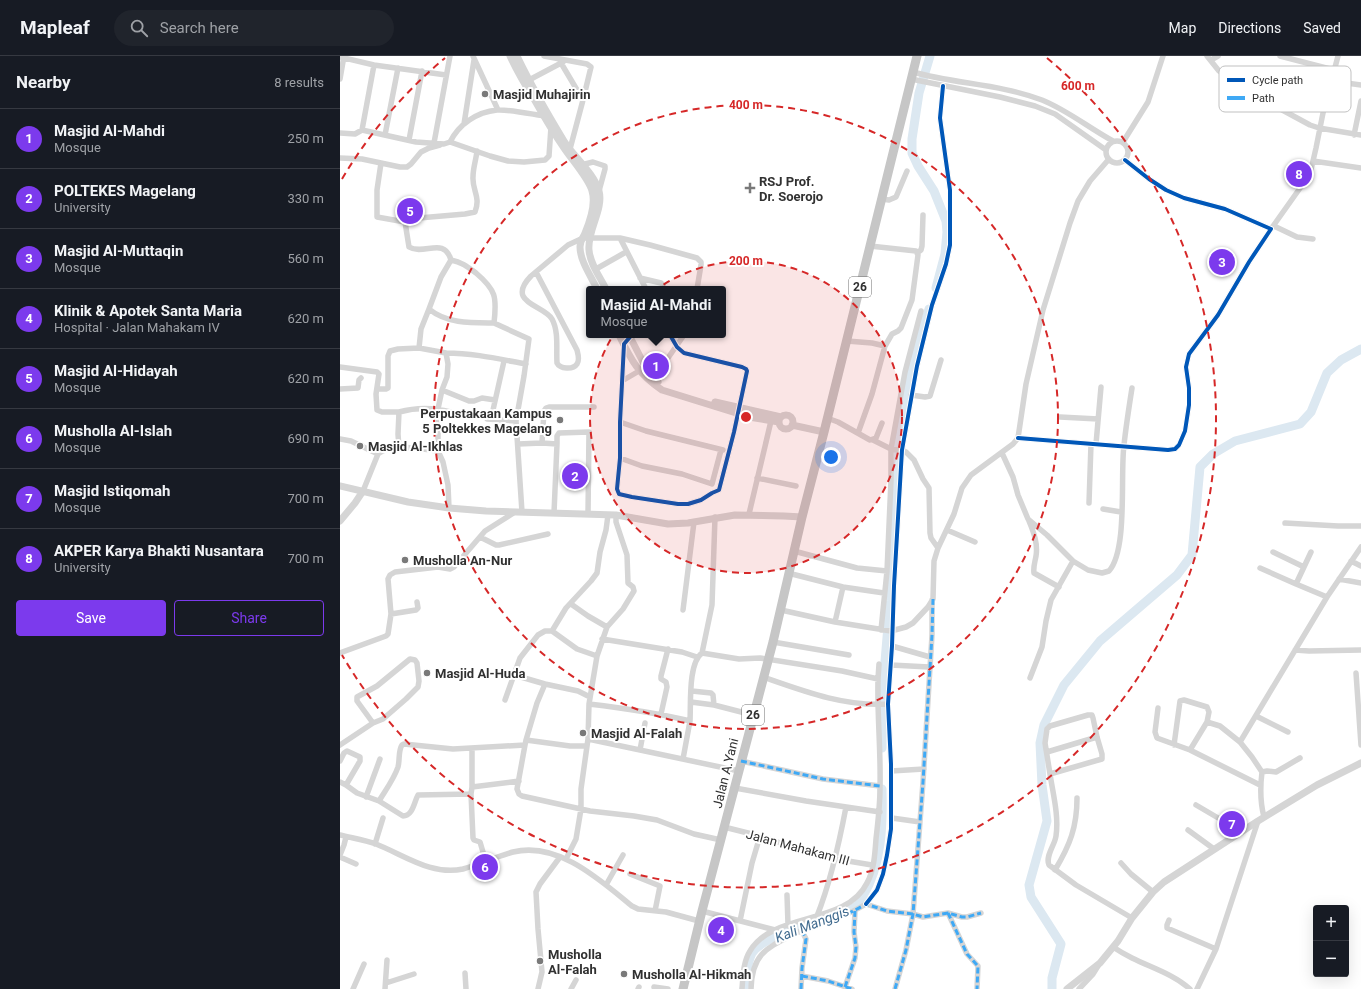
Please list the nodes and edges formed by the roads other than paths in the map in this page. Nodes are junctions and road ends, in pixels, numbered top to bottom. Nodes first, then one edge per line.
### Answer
1 (450, 56) edge
2 (510, 56) edge
3 (517, 56) edge
4 (544, 56) edge
5 (917, 56) edge
6 (1163, 56) edge
7 (1218, 56) edge
8 (1280, 56) edge
9 (1338, 56) edge
10 (342, 57) edge
11 (474, 58) edge
12 (1208, 58) edge
13 (564, 62) junction
14 (374, 65) junction
15 (1319, 66) edge
16 (1335, 66) edge
17 (398, 68) junction
18 (422, 71) junction
19 (1219, 71) edge
20 (446, 75) junction
21 (916, 76) junction
22 (340, 79) edge
23 (529, 80) junction
24 (972, 83) junction
25 (1351, 84) edge
26 (943, 86) junction
27 (1361, 86) edge
28 (971, 91) junction
29 (584, 100) junction
30 (1361, 101) edge
31 (498, 110) junction
32 (1286, 112) edge
33 (1323, 112) edge
34 (544, 116) junction
35 (464, 124) junction
36 (551, 127) junction
37 (1319, 128) junction
38 (362, 130) junction
39 (340, 133) edge
40 (385, 135) junction
41 (1354, 135) junction
42 (1361, 136) edge
43 (409, 140) junction
44 (1113, 141) junction
45 (434, 142) junction
46 (1122, 142) junction
47 (447, 143) junction
48 (1106, 150) junction
49 (477, 151) junction
50 (569, 151) junction
51 (340, 158) edge
52 (1109, 159) junction
53 (1125, 160) junction
54 (1313, 161) junction
55 (381, 163) junction
56 (580, 166) junction
57 (1361, 168) edge
58 (907, 171) dead end
59 (599, 191) junction
60 (882, 199) junction
61 (923, 215) dead end
62 (405, 222) junction
63 (1272, 227) junction
64 (586, 238) junction
65 (620, 238) junction
66 (1313, 239) dead end
67 (870, 246) junction
68 (626, 252) junction
69 (917, 253) junction
70 (451, 258) junction
71 (596, 270) junction
72 (536, 272) junction
73 (640, 278) junction
74 (596, 286) edge
75 (604, 286) edge
76 (644, 286) edge
77 (663, 286) edge
78 (698, 286) edge
79 (429, 308) junction
80 (922, 311) dead end
81 (494, 323) junction
82 (621, 338) edge
83 (628, 338) edge
84 (631, 338) edge
85 (672, 338) edge
86 (682, 338) edge
87 (846, 341) junction
88 (624, 344) junction
89 (885, 346) junction
90 (677, 347) junction
91 (418, 348) junction
92 (446, 353) junction
93 (941, 360) dead end
94 (504, 361) junction
95 (526, 364) junction
96 (340, 367) edge
97 (639, 371) junction
98 (361, 378) dead end
99 (654, 378) junction
100 (622, 381) junction
101 (1101, 387) dead end
102 (1132, 388) dead end
103 (340, 389) edge
104 (377, 389) junction
105 (442, 390) junction
106 (911, 395) junction
107 (495, 400) junction
108 (594, 407) dead end
109 (438, 409) junction
110 (738, 411) junction
111 (399, 412) junction
112 (474, 417) dead end
113 (1060, 417) dead end
114 (828, 418) junction
115 (780, 419) junction
116 (1098, 419) junction
117 (516, 421) junction
118 (771, 421) junction
119 (620, 422) junction
120 (882, 423) dead end
121 (792, 425) junction
122 (824, 432) junction
123 (858, 433) junction
124 (1018, 438) junction
125 (340, 439) edge
126 (872, 440) junction
127 (542, 443) junction
128 (518, 444) junction
129 (556, 444) junction
130 (1093, 444) junction
131 (1124, 446) junction
132 (399, 448) junction
133 (892, 449) junction
134 (721, 450) junction
135 (901, 450) junction
136 (438, 451) junction
137 (728, 452) junction
138 (378, 454) junction
139 (1002, 454) junction
140 (620, 458) junction
141 (758, 478) junction
142 (712, 484) junction
143 (340, 486) edge
144 (796, 486) dead end
145 (363, 491) junction
146 (712, 493) junction
147 (1089, 503) dead end
148 (449, 508) junction
149 (1103, 509) dead end
150 (519, 512) junction
151 (1121, 512) junction
152 (554, 513) junction
153 (588, 514) junction
154 (749, 514) junction
155 (608, 515) junction
156 (616, 515) junction
157 (715, 517) junction
158 (802, 517) junction
159 (1028, 519) junction
160 (340, 521) edge
161 (694, 522) junction
162 (1285, 524) dead end
163 (1361, 526) edge
164 (947, 530) junction
165 (548, 534) dead end
166 (480, 537) junction
167 (975, 542) dead end
168 (1361, 546) edge
169 (938, 548) junction
170 (794, 551) junction
171 (1273, 552) dead end
172 (1311, 552) dead end
173 (1073, 561) junction
174 (1351, 561) junction
175 (1361, 566) edge
176 (1304, 567) junction
177 (1260, 568) dead end
178 (887, 571) junction
179 (788, 573) junction
180 (1339, 579) junction
181 (1361, 583) edge
182 (1296, 584) junction
183 (843, 587) junction
184 (1059, 587) junction
185 (884, 593) junction
186 (1327, 597) junction
187 (932, 599) junction
188 (417, 602) dead end
189 (571, 604) junction
190 (683, 610) dead end
191 (781, 610) junction
192 (391, 614) junction
193 (835, 622) junction
194 (608, 627) junction
195 (882, 630) junction
196 (552, 631) junction
197 (892, 631) junction
198 (602, 639) junction
199 (773, 642) junction
200 (892, 646) junction
201 (668, 649) junction
202 (1295, 650) junction
203 (1361, 650) edge
204 (340, 653) edge
205 (700, 655) junction
206 (849, 655) dead end
207 (597, 656) junction
208 (930, 657) junction
209 (767, 660) junction
210 (879, 664) dead end
211 (891, 665) junction
212 (929, 667) junction
213 (1356, 673) dead end
214 (514, 675) junction
215 (763, 678) junction
216 (1030, 678) dead end
217 (878, 679) junction
218 (544, 684) junction
219 (692, 691) junction
220 (590, 697) junction
221 (505, 700) dead end
222 (691, 702) junction
223 (589, 704) junction
224 (714, 704) junction
225 (887, 704) junction
226 (877, 705) junction
227 (1158, 708) dead end
228 (661, 714) junction
229 (753, 715) junction
230 (1256, 716) junction
231 (690, 721) junction
232 (1207, 722) junction
233 (373, 723) junction
234 (645, 723) dead end
235 (1288, 732) dead end
236 (1097, 737) junction
237 (588, 739) junction
238 (1240, 742) junction
239 (525, 743) junction
240 (340, 745) edge
241 (1174, 745) junction
242 (1361, 745) edge
243 (588, 746) junction
244 (472, 749) junction
245 (640, 750) junction
246 (1190, 750) junction
247 (1047, 752) junction
248 (1300, 758) dead end
249 (380, 759) dead end
250 (683, 759) junction
251 (340, 761) edge
252 (741, 761) junction
253 (1361, 763) edge
254 (924, 769) junction
255 (739, 771) junction
256 (891, 771) junction
257 (1262, 772) junction
258 (1050, 774) junction
259 (519, 781) junction
260 (340, 782) edge
261 (346, 785) junction
262 (1260, 785) junction
263 (880, 786) junction
264 (472, 787) junction
265 (735, 788) junction
266 (471, 794) junction
267 (366, 798) junction
268 (1076, 798) dead end
269 (378, 801) junction
270 (1196, 805) dead end
271 (846, 807) junction
272 (581, 809) junction
273 (880, 812) junction
274 (383, 818) dead end
275 (892, 818) junction
276 (1261, 819) junction
277 (920, 822) junction
278 (724, 827) junction
279 (1188, 830) dead end
280 (343, 836) edge
281 (760, 836) junction
282 (1236, 836) junction
283 (721, 840) junction
284 (375, 844) junction
285 (1214, 850) junction
286 (623, 855) dead end
287 (340, 856) edge
288 (563, 858) junction
289 (836, 859) junction
290 (486, 862) junction
291 (1121, 863) dead end
292 (356, 864) dead end
293 (872, 865) junction
294 (1056, 870) junction
295 (630, 874) dead end
296 (606, 885) junction
297 (1153, 892) junction
298 (787, 896) dead end
299 (866, 904) junction
300 (655, 910) junction
301 (702, 911) junction
302 (855, 911) junction
303 (948, 913) junction
304 (982, 913) dead end
305 (913, 914) junction
306 (817, 916) junction
307 (1132, 918) junction
308 (1169, 920) dead end
309 (700, 921) junction
310 (740, 921) junction
311 (788, 925) junction
312 (775, 930) junction
313 (802, 931) junction
314 (795, 932) junction
315 (1113, 947) junction
316 (1216, 949) junction
317 (387, 960) dead end
318 (1100, 963) junction
319 (364, 964) dead end
320 (465, 973) dead end
321 (414, 974) dead end
322 (802, 976) junction
323 (576, 980) dead end
324 (386, 986) edge
325 (845, 986) junction
326 (654, 987) dead end
327 (353, 989) edge
328 (466, 989) edge
329 (538, 989) edge
330 (571, 989) edge
331 (668, 989) edge
332 (683, 989) edge
333 (742, 989) edge
334 (751, 989) edge
335 (801, 989) edge
336 (852, 989) edge
337 (895, 989) edge
338 (977, 989) edge
339 (1067, 989) edge
340 (1079, 989) edge
341 (1190, 989) edge
342 (1197, 989) edge

1 - 20 street
2 - 34 street
3 - 23 street
4 - 13 street
5 - 21 highway, 26
6 - 46 street
7 - 12 street
8 - 15 street
9 - 16 street
10 - 14 street
10 - 22 street
11 - 31 street
11 - 35 street
12 - 19 street
13 - 23 street
13 - 29 street
13 - 29 street
14 - 17 street
14 - 38 street
17 - 18 street
17 - 40 street
18 - 20 street
18 - 43 street
20 - 45 street
21 - 24 street
21 - 26 street
21 - 60 highway, 26
23 - 50 street
24 - 28 street
24 - 44 street
25 - 27 street
26 - 28 street
26 - 106 street
28 - 48 street
29 - 50 street
30 - 41 street
31 - 34 street
31 - 35 street
32 - 37 street
33 - 37 street
34 - 36 street
35 - 47 street
36 - 49 street
36 - 50 street
37 - 41 street
37 - 54 street
38 - 39 street
38 - 40 street
40 - 43 street
41 - 42 street
43 - 45 street
44 - 46 street
44 - 48 street
45 - 47 street
46 - 53 street
47 - 49 street
47 - 55 street
48 - 52 street
49 - 62 street
50 - 56 street
51 - 55 street
52 - 53 street
52 - 124 street
53 - 63 street
54 - 57 street
54 - 63 street
55 - 62 street
56 - 59 street
56 - 59 street
56 - 64 street
58 - 60 street
59 - 64 street
60 - 67 highway, 26
61 - 69 street
62 - 70 street
63 - 66 street
63 - 131 street
64 - 65 street
64 - 71 street
64 - 72 street
64 - 74 street
65 - 68 street
65 - 78 street
67 - 69 street
67 - 87 highway, 26
68 - 71 street
68 - 73 street
69 - 89 street
70 - 79 street
70 - 81 street
71 - 75 street
72 - 72 street
73 - 76 street
73 - 77 street
79 - 81 street
79 - 91 street
80 - 133 street
81 - 95 street
82 - 88 street
83 - 88 street
84 - 99 street
85 - 90 street
86 - 90 street
87 - 89 street
87 - 114 highway, 26
88 - 97 street
88 - 100 street
89 - 123 street
90 - 99 street
90 - 110 street
91 - 92 street
91 - 104 street
92 - 94 street
92 - 105 street
93 - 106 street
94 - 95 street
94 - 107 street
95 - 117 street
96 - 104 street
97 - 100 street
97 - 110 street
98 - 103 street
99 - 110 street
100 - 119 street
101 - 116 street
102 - 131 street
104 - 111 street
105 - 107 street
105 - 109 street
106 - 135 street
107 - 117 street
108 - 127 street
109 - 111 street
109 - 112 street
109 - 136 street
110 - 115 street
110 - 118 street
110 - 137 street
111 - 132 street
113 - 116 street
114 - 122 highway, 26
114 - 123 street
115 - 118 street
115 - 121 street
115 - 121 street
116 - 130 street
117 - 128 street
118 - 141 street
119 - 134 street
119 - 140 street
120 - 126 street
121 - 122 street
122 - 158 highway, 26
123 - 126 street
124 - 130 street
124 - 139 street
125 - 138 street
126 - 133 street
127 - 128 street
127 - 129 street
128 - 150 street
129 - 152 street
129 - 153 street
130 - 131 street
130 - 147 street
131 - 151 street
132 - 136 street
132 - 138 street
133 - 135 street
133 - 178 street
134 - 137 street
134 - 142 street
135 - 169 street
135 - 197 street
136 - 148 street
137 - 146 street
138 - 145 street
139 - 159 street
139 - 164 street
140 - 142 street
140 - 146 street
141 - 144 street
141 - 154 street
142 - 146 street
143 - 145 street
145 - 148 street
145 - 160 street
148 - 150 street
149 - 151 street
150 - 152 street
150 - 166 street
151 - 173 street
152 - 153 street
153 - 155 street
154 - 157 street
154 - 158 street
155 - 156 street
155 - 189 street
156 - 161 street
156 - 194 street
157 - 161 street
157 - 205 street
158 - 170 highway, Jalan A.Yani / 26
159 - 173 street
159 - 184 street
161 - 190 street
162 - 163 street
164 - 167 street
164 - 169 street
165 - 166 street
166 - 192 street
168 - 174 street
169 - 187 street
170 - 178 street
170 - 179 highway, Jalan A.Yani / 26
171 - 176 street
172 - 176 street
173 - 184 street
174 - 175 street
174 - 180 street
176 - 182 street
177 - 182 street
178 - 185 street
179 - 183 street
179 - 191 highway, Jalan A.Yani / 26
180 - 181 street
180 - 186 street
182 - 186 street
183 - 185 street
183 - 193 street
184 - 216 street
185 - 195 street
186 - 202 street
187 - 197 street
187 - 208 street
188 - 192 street
189 - 194 street
189 - 196 street
191 - 193 street
191 - 199 highway, Jalan A.Yani / 26
192 - 204 street
193 - 195 street
194 - 198 street
195 - 197 street
196 - 207 street
196 - 214 street
197 - 200 street
198 - 201 street
198 - 207 street
199 - 206 street
199 - 209 highway, Jalan A.Yani / 26
200 - 208 street
200 - 211 street
201 - 205 street
201 - 228 street
202 - 203 street
202 - 230 street
205 - 209 street
205 - 219 street
207 - 220 street
208 - 212 street
209 - 215 highway, Jalan A.Yani / 26
209 - 217 street
210 - 217 street
211 - 212 street
211 - 225 street
212 - 254 street
213 - 242 street
214 - 218 street
214 - 221 street
215 - 226 street
215 - 229 highway, Jalan A.Yani / 26
217 - 226 street
218 - 220 street
218 - 239 street
219 - 222 street
219 - 224 street
220 - 223 street
222 - 224 street
222 - 231 street
223 - 228 street
223 - 237 street
224 - 229 street
225 - 226 street
225 - 256 street
226 - 263 street
227 - 241 street
228 - 231 street
229 - 252 highway, Jalan A.Yani / 26
230 - 235 street
230 - 238 street
231 - 250 street
232 - 238 street
232 - 241 street
232 - 246 street
233 - 233 street
233 - 240 street
234 - 245 street
236 - 247 street
236 - 247 street
236 - 258 street
237 - 243 street
237 - 245 street
238 - 257 street
239 - 243 street
239 - 244 street
239 - 259 street
241 - 246 street
243 - 272 street
244 - 264 street
244 - 269 street
245 - 250 street
246 - 262 street
247 - 258 street
248 - 257 street
249 - 267 street
250 - 255 street
251 - 261 street
252 - 255 highway, Jalan A.Yani / 26
252 - 263 street
253 - 276 street
254 - 256 street
254 - 277 street
255 - 265 highway, Jalan A.Yani / 26
256 - 275 street
257 - 262 street
258 - 294 street
259 - 264 street
259 - 272 street
260 - 261 street
261 - 267 street
262 - 276 street
263 - 273 street
264 - 266 street
265 - 271 street
265 - 278 highway, Jalan A.Yani / 26
266 - 269 street
266 - 290 street
267 - 269 street
268 - 294 street
270 - 282 street
271 - 273 street
271 - 289 street
272 - 283 street
272 - 288 street
273 - 293 street
274 - 284 street
275 - 277 street
275 - 299 street
276 - 282 street
276 - 316 street
277 - 305 street
278 - 281 street, Jalan Mahakam III
278 - 283 highway, Jalan A.Yani / 26
279 - 285 street
280 - 284 street
280 - 287 street
281 - 289 street, Jalan Mahakam III
281 - 310 street
282 - 285 street
283 - 301 highway, Jalan A.Yani / 26
284 - 290 street
285 - 297 street
286 - 296 street
287 - 292 street
288 - 290 street
288 - 296 street
288 - 329 street
289 - 293 street, Jalan Mahakam III
289 - 306 street
291 - 297 street
293 - 306 street
294 - 307 street
295 - 300 street
296 - 300 street
297 - 307 street
298 - 311 street
299 - 302 street
299 - 305 street
300 - 309 street
301 - 309 highway, Jalan A.Yani / 26
301 - 310 street
302 - 313 street
302 - 325 street
303 - 304 street
303 - 305 street
303 - 338 street
305 - 337 street
306 - 311 street
307 - 315 street
308 - 316 street
309 - 332 highway, Jalan A.Yani / 26
310 - 312 street
311 - 312 street
311 - 314 street
312 - 333 street
313 - 314 street
313 - 322 street
314 - 334 street
315 - 318 street
315 - 341 street
316 - 342 street
317 - 324 street
318 - 339 street
318 - 340 street
319 - 327 street
320 - 328 street
321 - 324 street
322 - 325 street
322 - 335 street
323 - 330 street
325 - 336 street
326 - 331 street

